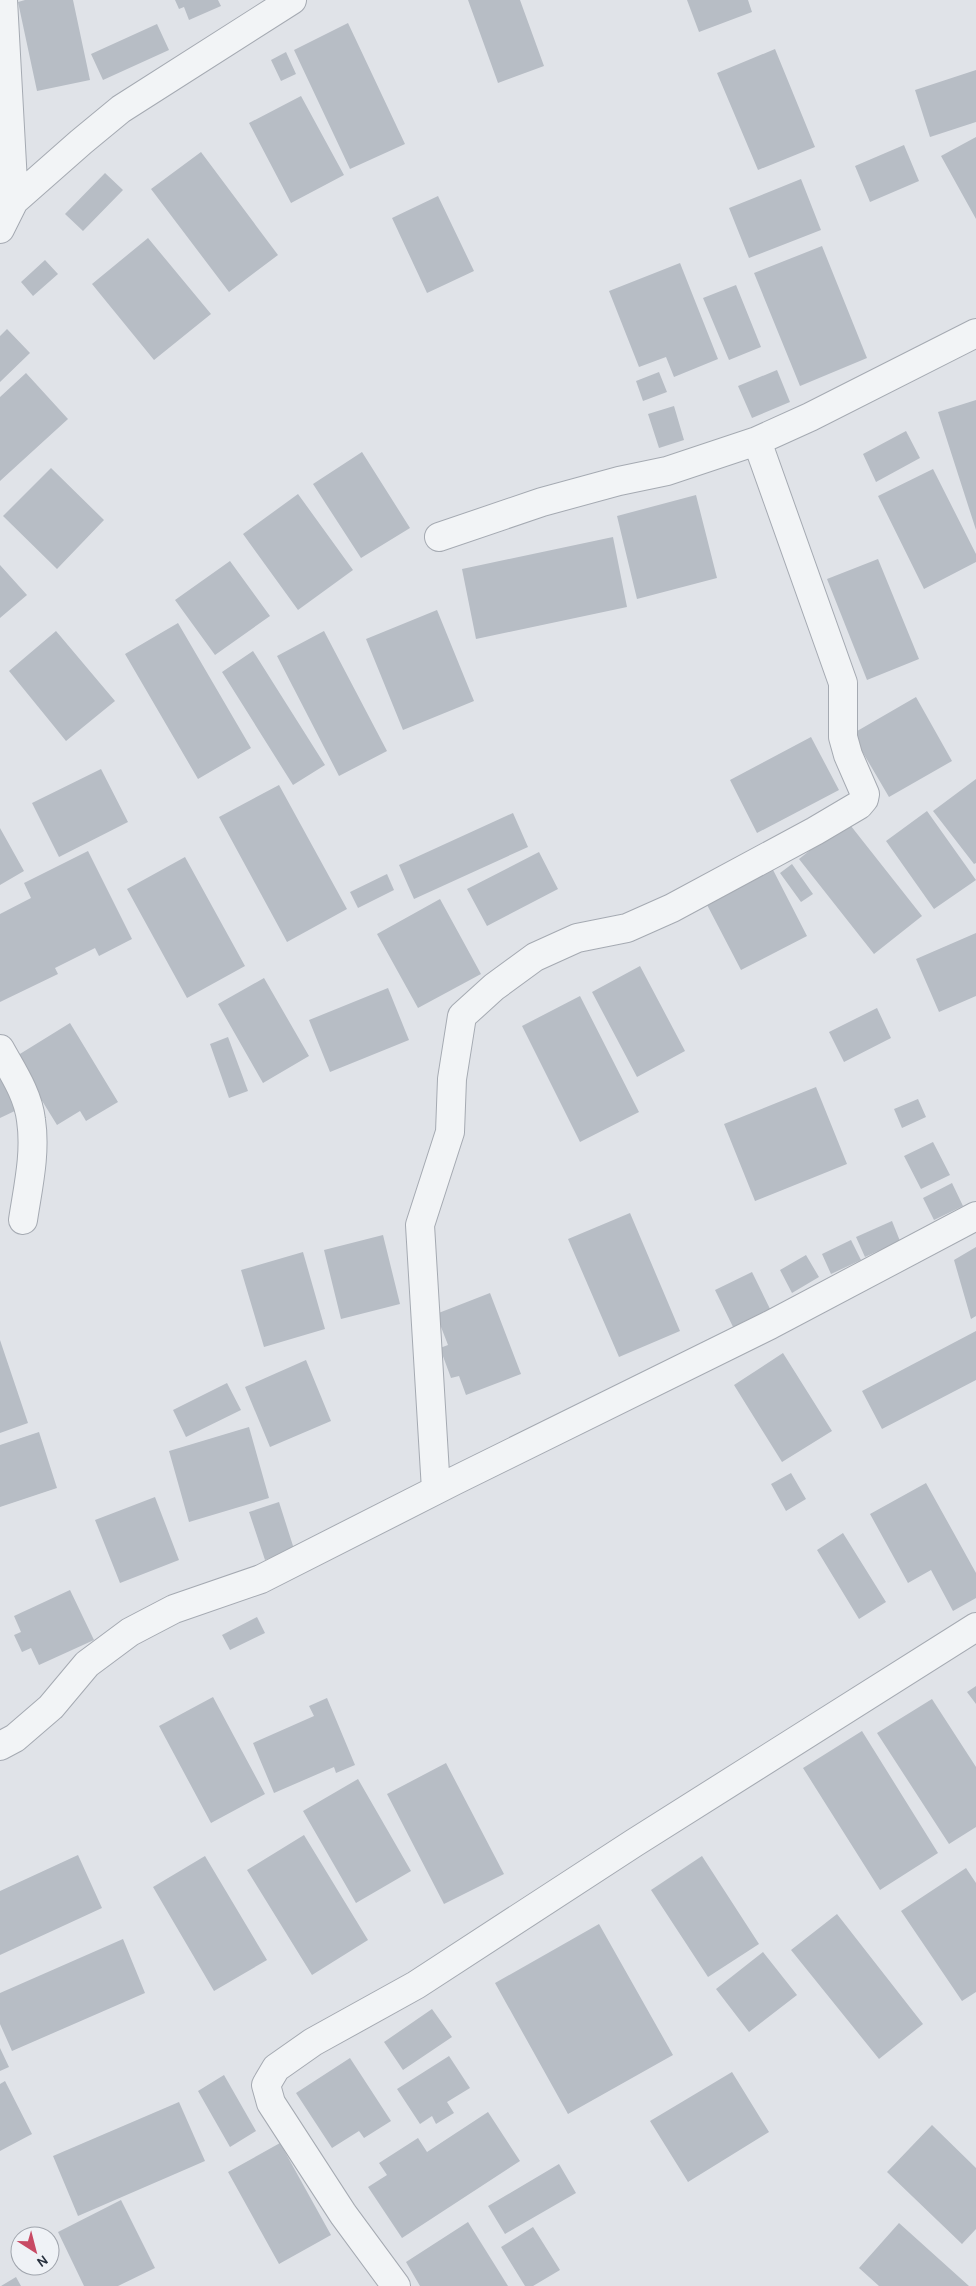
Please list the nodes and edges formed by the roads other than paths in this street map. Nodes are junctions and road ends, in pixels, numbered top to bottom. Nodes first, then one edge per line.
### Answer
1 (3, 0) edge
2 (292, 0) edge
3 (14, 201) junction
4 (0, 229) edge
5 (976, 333) edge
6 (757, 442) junction
7 (439, 538) dead end
8 (0, 1049) edge
9 (976, 1216) edge
10 (23, 1220) dead end
11 (436, 1490) junction
12 (976, 1627) edge
13 (0, 1746) edge
14 (396, 2286) edge

1 - 3 street
2 - 3 street
3 - 4 street
5 - 6 street
6 - 7 street
6 - 11 street
8 - 10 street
9 - 11 street
11 - 13 street
12 - 14 street

